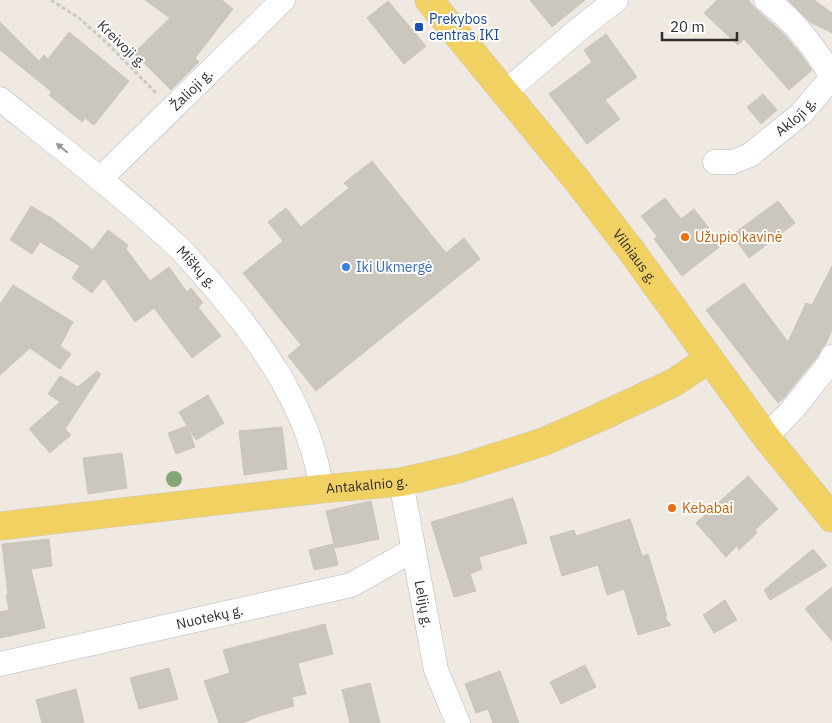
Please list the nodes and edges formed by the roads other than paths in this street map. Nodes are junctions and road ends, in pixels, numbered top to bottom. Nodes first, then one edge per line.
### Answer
1 (283, 0) edge
2 (429, 0) edge
3 (616, 0) edge
4 (766, 0) edge
5 (505, 92) junction
6 (0, 99) edge
7 (715, 162) dead end
8 (100, 179) junction
9 (832, 357) edge
10 (708, 360) junction
11 (766, 437) junction
12 (401, 482) junction
13 (322, 489) junction
14 (832, 518) edge
15 (0, 526) edge
16 (413, 550) junction
17 (0, 664) edge
18 (458, 723) edge

1 - 8 street, Žalioji g.
2 - 5 main road, Vilniaus g.
3 - 5 street
4 - 7 street, Akloji g.
5 - 10 main road, Vilniaus g.
8 -> 6 street, Miškų g.
8 - 13 street, Miškų g.
9 - 11 street
10 - 11 main road, Vilniaus g.
10 - 12 main road, Antakalnio g.
11 - 14 main road, Vilniaus g.
12 - 13 main road, Antakalnio g.
12 - 16 street, Lelijų g.
13 - 15 main road, Antakalnio g.
16 - 17 street, Nuotekų g.
16 - 18 street, Lelijų g.

